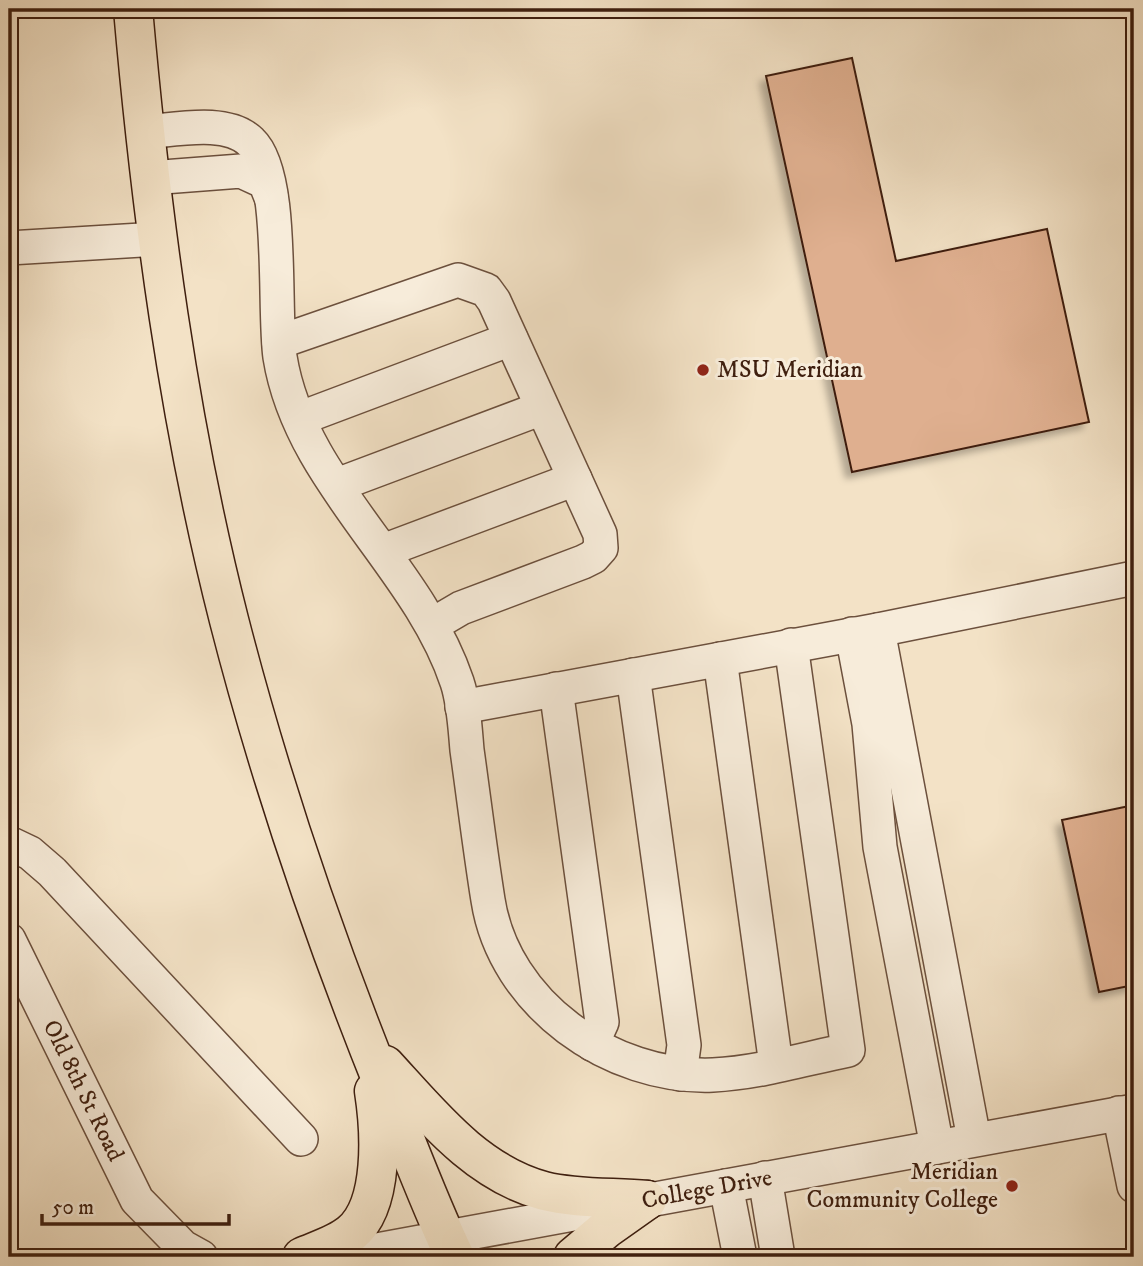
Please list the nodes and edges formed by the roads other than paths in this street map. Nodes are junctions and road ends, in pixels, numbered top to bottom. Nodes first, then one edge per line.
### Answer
1 (133, 9) edge
2 (144, 132) junction
3 (150, 178) junction
4 (271, 197) junction
5 (158, 239) junction
6 (9, 248) edge
7 (511, 339) junction
8 (279, 342) junction
9 (542, 408) junction
10 (300, 418) junction
11 (575, 479) junction
12 (337, 485) junction
13 (383, 551) junction
14 (1134, 578) edge
15 (432, 625) junction
16 (865, 632) junction
17 (792, 645) junction
18 (720, 659) junction
19 (633, 675) junction
20 (556, 689) junction
21 (462, 707) junction
22 (9, 843) edge
23 (9, 940) edge
24 (592, 1044) junction
25 (368, 1048) junction
26 (776, 1065) junction
27 (680, 1074) junction
28 (1127, 1112) edge
29 (301, 1139) dead end
30 (974, 1139) junction
31 (937, 1147) junction
32 (765, 1178) junction
33 (726, 1186) junction
34 (1134, 1186) edge
35 (647, 1200) junction
36 (450, 1247) edge
37 (201, 1257) edge
38 (302, 1257) edge
39 (339, 1257) edge
40 (573, 1257) edge
41 (740, 1257) edge
42 (778, 1257) edge

1 - 2 main road
2 - 3 main road
2 - 4 street
3 - 4 street
3 - 5 main road
4 - 8 street
5 - 6 street
5 - 25 main road
7 - 8 street
7 - 9 street
7 - 10 street
8 - 10 street
9 - 11 street
9 - 12 street
10 - 12 street
11 - 13 street
11 - 15 street
12 - 13 street
13 - 15 street
14 - 16 street
15 - 21 street
16 - 17 street
16 - 30 street
16 - 31 street
17 - 18 street
17 - 26 street
18 - 19 street
18 - 26 street
19 - 20 street
19 - 27 street
20 - 21 street
20 - 24 street
21 - 24 street
22 - 29 street
23 - 37 street, Old 8th St Road
24 - 27 street
25 - 35 main road
25 - 36 main road
25 - 38 main road
26 - 27 street
28 - 30 street, College Drive
28 - 34 street
30 - 31 street, College Drive
31 - 32 street, College Drive
32 - 33 street, College Drive
32 - 42 street
33 - 35 street, College Drive
33 - 41 street
35 - 36 street, College Drive
35 - 40 main road
36 - 39 street

